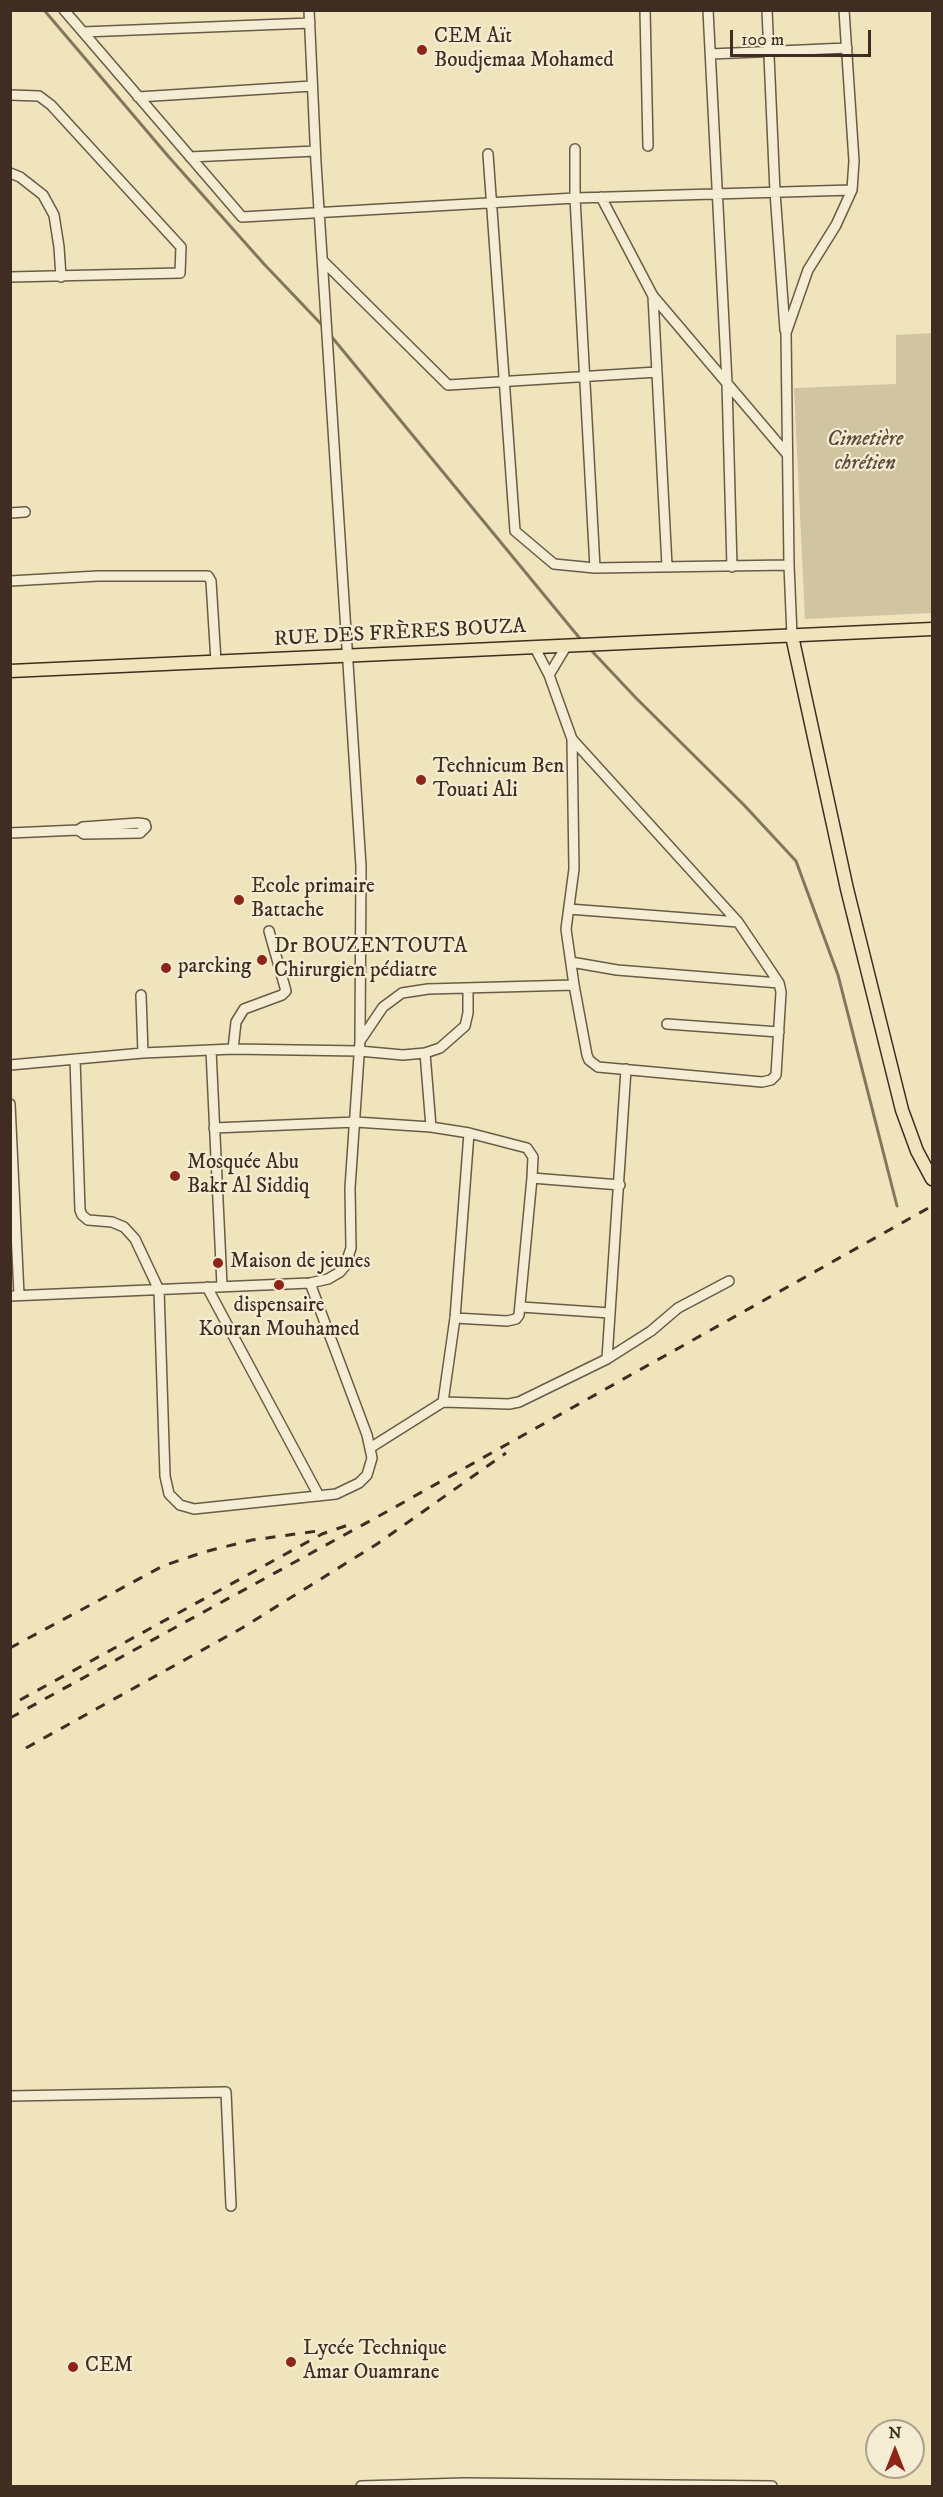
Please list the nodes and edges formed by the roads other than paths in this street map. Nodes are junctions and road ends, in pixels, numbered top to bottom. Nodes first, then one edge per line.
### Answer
1 (64, 10) edge
2 (309, 10) edge
3 (645, 10) edge
4 (708, 10) edge
5 (767, 10) edge
6 (844, 10) edge
7 (310, 23) junction
8 (83, 32) junction
9 (847, 48) junction
10 (769, 50) junction
11 (711, 54) junction
12 (312, 86) junction
13 (10, 95) edge
14 (138, 97) junction
15 (648, 146) dead end
16 (575, 149) dead end
17 (315, 151) junction
18 (488, 154) dead end
19 (190, 157) junction
20 (10, 173) edge
21 (852, 190) junction
22 (776, 192) junction
23 (719, 193) junction
24 (601, 197) junction
25 (575, 198) junction
26 (492, 204) junction
27 (319, 212) junction
28 (322, 260) junction
29 (10, 277) edge
30 (61, 277) junction
31 (653, 296) junction
32 (786, 333) junction
33 (657, 372) junction
34 (584, 376) junction
35 (505, 382) junction
36 (727, 383) junction
37 (787, 454) junction
38 (25, 512) dead end
39 (10, 513) edge
40 (789, 565) junction
41 (667, 566) junction
42 (732, 567) junction
43 (595, 568) junction
44 (10, 581) edge
45 (933, 629) edge
46 (792, 636) junction
47 (572, 645) junction
48 (534, 646) junction
49 (348, 657) junction
50 (216, 662) junction
51 (10, 671) edge
52 (549, 675) junction
53 (573, 739) junction
54 (78, 830) junction
55 (10, 833) edge
56 (569, 909) junction
57 (738, 921) junction
58 (269, 931) dead end
59 (572, 962) junction
60 (779, 983) junction
61 (574, 985) junction
62 (468, 989) junction
63 (141, 995) dead end
64 (667, 1024) dead end
65 (779, 1032) junction
66 (360, 1046) junction
67 (233, 1049) junction
68 (211, 1050) junction
69 (143, 1053) junction
70 (425, 1053) junction
71 (75, 1059) junction
72 (10, 1065) edge
73 (626, 1069) junction
74 (10, 1104) edge
75 (356, 1122) junction
76 (431, 1127) junction
77 (214, 1128) junction
78 (469, 1133) junction
79 (532, 1178) junction
80 (933, 1179) edge
81 (620, 1185) junction
82 (729, 1281) dead end
83 (315, 1282) junction
84 (222, 1286) junction
85 (207, 1287) junction
86 (159, 1290) junction
87 (15, 1296) edge
88 (520, 1307) junction
89 (610, 1313) junction
90 (455, 1318) junction
91 (607, 1359) junction
92 (443, 1402) junction
93 (370, 1448) junction
94 (319, 1496) junction
95 (10, 2096) edge
96 (231, 2206) dead end
97 (772, 2486) edge
98 (361, 2487) edge

1 - 8 street
2 - 7 street
3 - 15 street
4 - 11 street
5 - 10 street
6 - 9 street
7 - 8 street
7 - 12 street
8 - 14 street
9 - 10 street
9 - 21 street
10 - 11 street
10 - 22 street
11 - 23 street
12 - 14 street
12 - 17 street
13 - 30 street
14 - 19 street
16 - 25 street
17 - 19 street
17 - 27 street
18 - 26 street
19 - 27 street
20 - 30 street
21 - 22 street
21 - 32 street
22 - 23 street
22 - 32 street
23 - 24 street
23 - 36 street
24 - 25 street
24 - 31 street
25 - 26 street
25 - 34 street
26 - 27 street
26 - 35 street
27 - 28 street
28 - 35 street
28 - 49 street
29 - 30 street
31 - 33 street
31 - 36 street
32 - 37 street
33 - 34 street
33 - 41 street
34 - 35 street
34 - 43 street
35 - 43 street
36 - 37 street
36 - 42 street
37 - 40 street
38 - 39 street
40 - 42 street
40 - 46 street
41 - 42 street
41 - 43 street
44 - 50 street
45 - 46 main road, RUE DES FRÈRES BOUZA
46 - 47 main road, RUE DES FRÈRES BOUZA
46 - 80 main road
47 - 48 main road, RUE DES FRÈRES BOUZA
47 - 52 street
48 - 49 main road, RUE DES FRÈRES BOUZA
48 - 52 street
49 - 50 main road, RUE DES FRÈRES BOUZA
49 - 66 street
50 - 51 main road, RUE DES FRÈRES BOUZA
52 - 53 street
53 - 56 street
53 - 57 street
54 - 54 street
54 - 55 street
56 - 57 street
56 - 59 street
57 - 60 street
58 - 67 street
59 - 60 street
59 - 61 street
60 - 65 street
61 - 62 street
61 - 73 street
62 - 66 street
62 - 70 street
63 - 69 street
64 - 65 street
65 - 73 street
66 - 67 street
66 - 70 street
66 - 75 street
67 - 68 street
68 - 69 street
68 - 77 street
69 - 71 street
70 - 76 street
71 - 72 street
71 - 86 street
73 - 81 street
74 - 87 street
75 - 76 street
75 - 77 street
75 - 83 street
76 - 78 street
77 - 84 street
78 - 79 street
78 - 90 street
79 - 81 street
79 - 88 street
81 - 89 street
82 - 91 street
83 - 84 street
83 - 93 street
84 - 85 street
85 - 86 street
85 - 94 street
86 - 87 street
86 - 94 street
88 - 89 street
88 - 90 street
89 - 91 street
90 - 92 street
91 - 92 street
92 - 93 street
93 - 94 street
95 - 96 street
97 - 98 street

